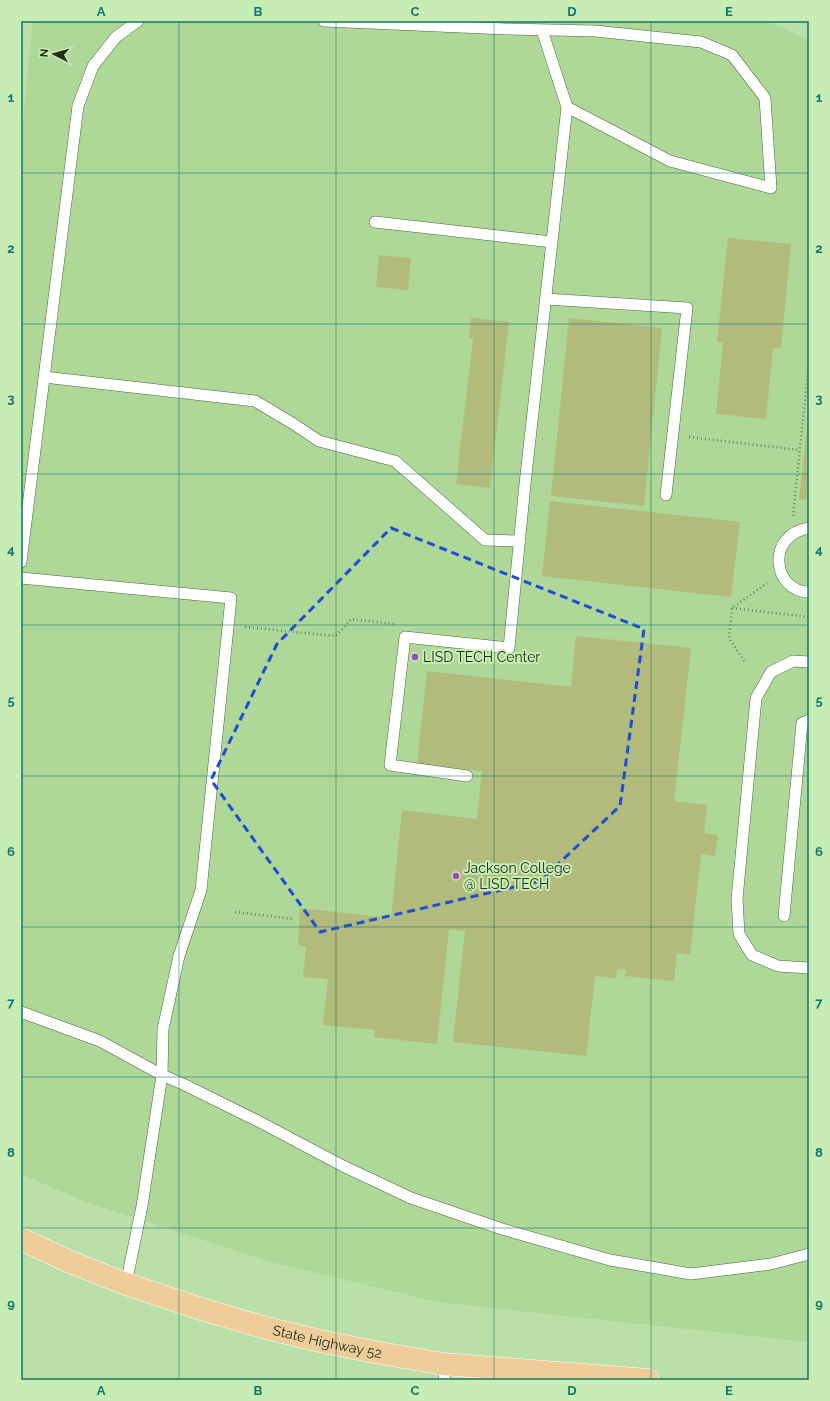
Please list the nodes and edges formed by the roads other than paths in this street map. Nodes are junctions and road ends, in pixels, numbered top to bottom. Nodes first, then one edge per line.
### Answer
1 (138, 21) edge
2 (324, 21) edge
3 (542, 30) junction
4 (567, 107) junction
5 (375, 222) dead end
6 (552, 242) junction
7 (546, 299) junction
8 (44, 377) junction
9 (666, 495) dead end
10 (809, 528) edge
11 (520, 541) junction
12 (21, 562) edge
13 (21, 578) edge
14 (809, 592) edge
15 (809, 662) edge
16 (809, 720) edge
17 (467, 776) dead end
18 (784, 916) dead end
19 (809, 968) edge
20 (21, 1012) edge
21 (162, 1075) junction
22 (21, 1239) edge
23 (809, 1254) edge
24 (126, 1284) junction
25 (444, 1372) edge
26 (648, 1380) edge

1 - 8 lane
2 - 3 lane
3 - 4 lane
3 - 4 lane
4 - 6 lane
5 - 6 lane
6 - 7 lane
7 - 9 lane
7 - 11 lane
8 - 11 lane
8 - 12 lane
10 - 14 lane
11 - 17 lane
13 - 21 lane
15 - 19 lane
16 - 18 lane
20 - 21 lane
21 - 23 lane
21 - 24 lane
22 - 24 main road, State Highway 52
24 - 25 main road, State Highway 52
25 - 26 main road, State Highway 52

